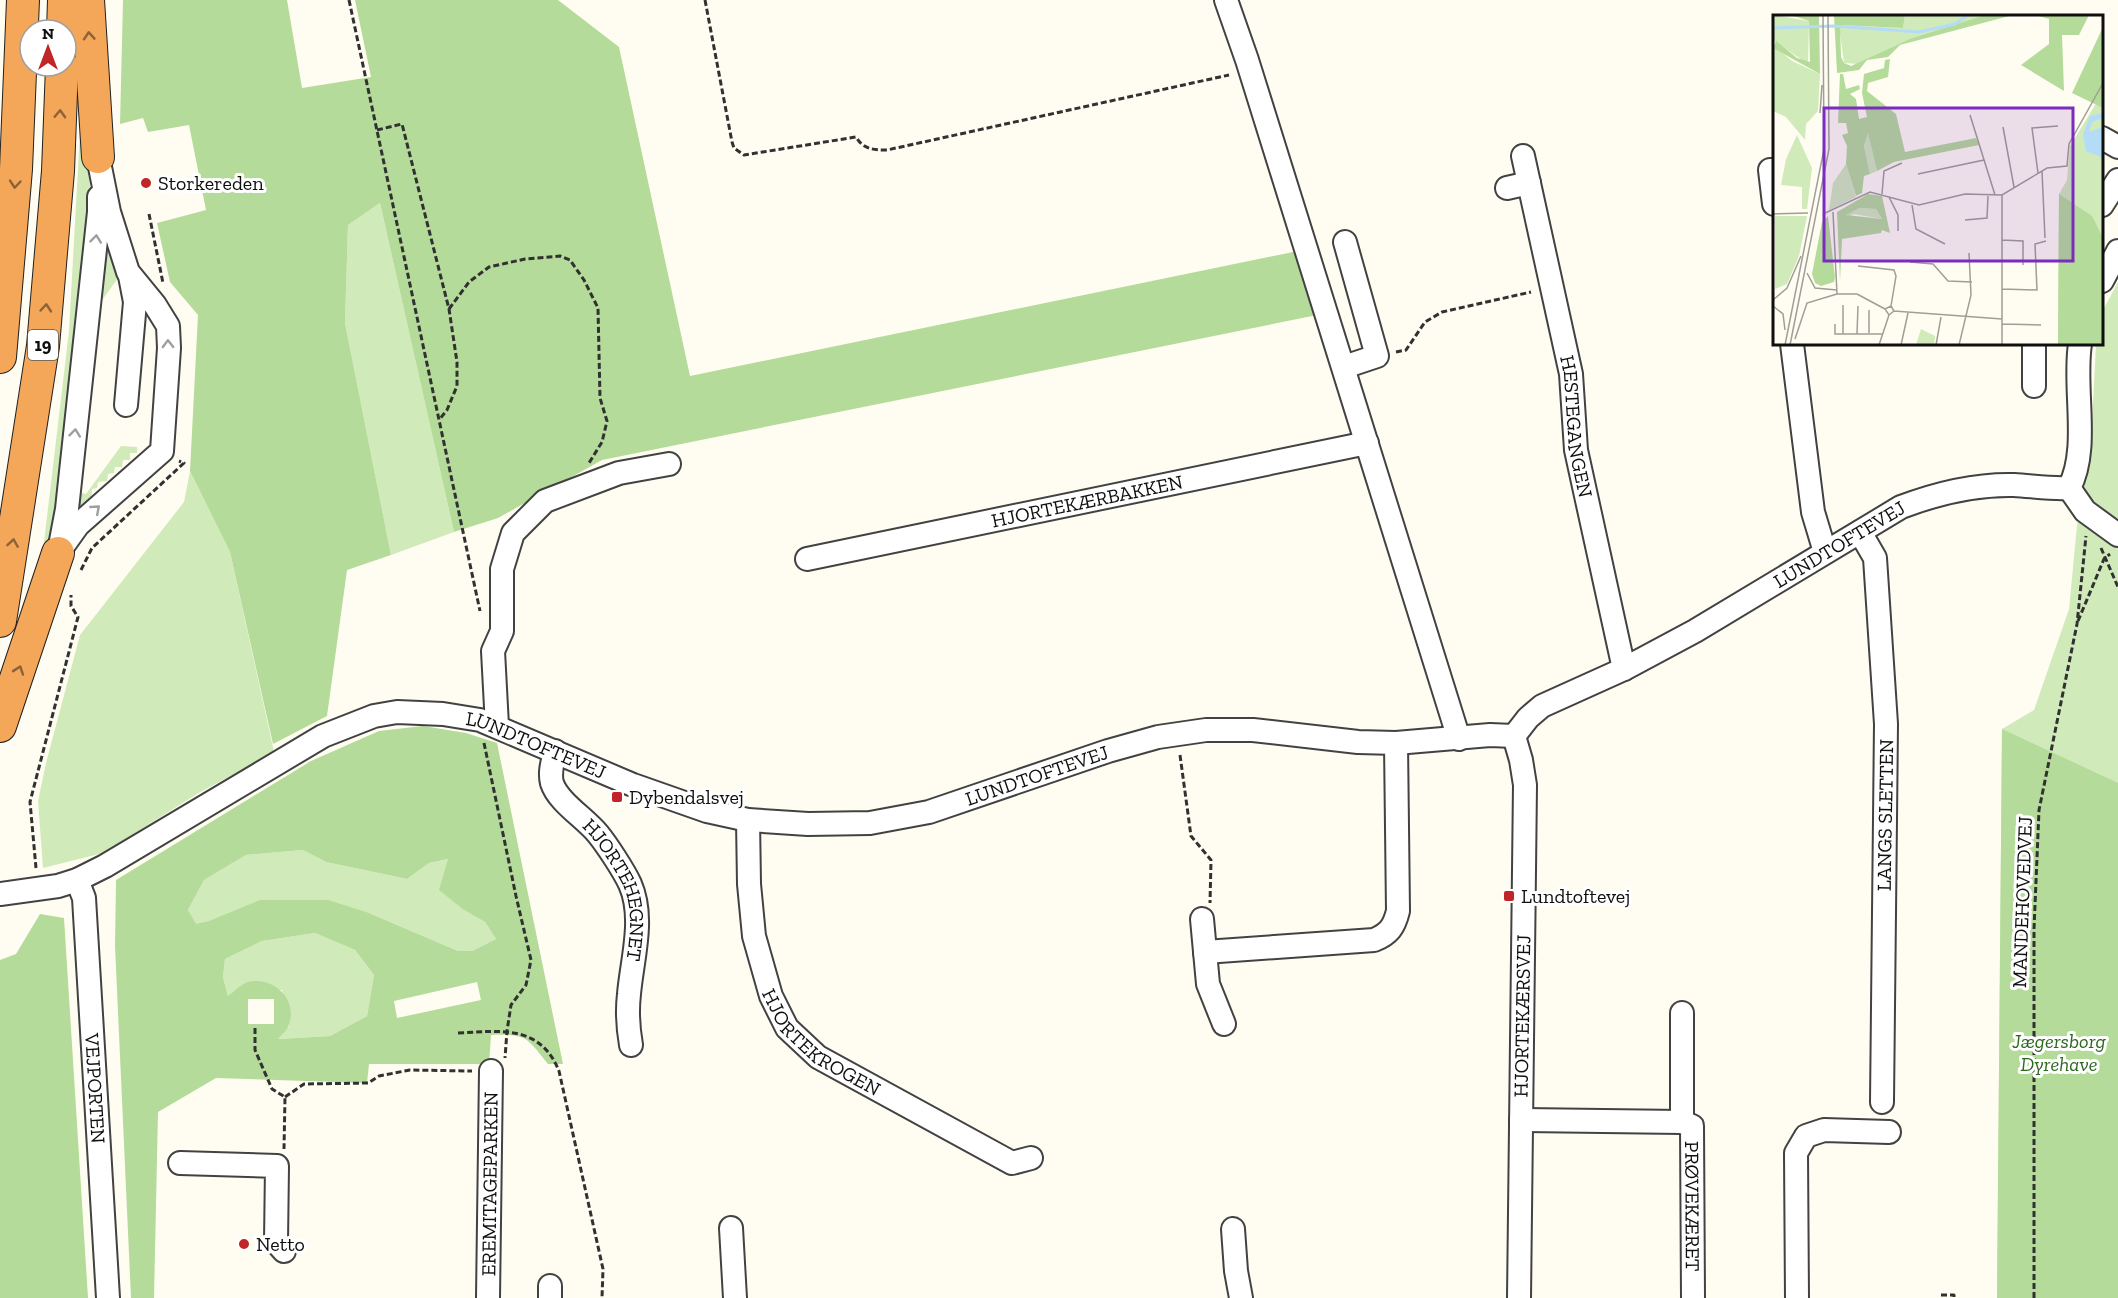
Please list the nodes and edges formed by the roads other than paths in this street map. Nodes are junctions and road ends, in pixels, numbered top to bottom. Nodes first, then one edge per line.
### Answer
1 (23, 0) edge
2 (64, 0) edge
3 (88, 0) edge
4 (1226, 0) edge
5 (63, 18) edge
6 (62, 78) edge
7 (2103, 139) edge
8 (2118, 147) edge
9 (1523, 156) dead end
10 (98, 157) junction
11 (1773, 170) edge
12 (2118, 180) edge
13 (1529, 183) junction
14 (1507, 188) dead end
15 (1773, 196) edge
16 (2103, 203) edge
17 (1345, 242) dead end
18 (2118, 251) edge
19 (128, 272) junction
20 (2103, 279) edge
21 (1792, 345) edge
22 (2034, 345) edge
23 (2080, 345) edge
24 (0, 357) edge
25 (1344, 367) junction
26 (2034, 386) dead end
27 (126, 405) dead end
28 (1367, 443) junction
29 (669, 464) dead end
30 (2069, 488) junction
31 (1860, 532) junction
32 (2115, 544) edge
33 (1825, 552) junction
34 (807, 559) dead end
35 (68, 565) junction
36 (0, 621) edge
37 (1624, 669) junction
38 (489, 723) junction
39 (0, 726) edge
40 (1514, 736) junction
41 (1459, 739) junction
42 (1396, 743) junction
43 (555, 751) junction
44 (748, 820) junction
45 (77, 880) junction
46 (0, 894) edge
47 (1202, 919) road end
48 (1204, 952) junction
49 (1682, 1013) dead end
50 (1224, 1024) dead end
51 (630, 1045) dead end
52 (491, 1071) road end
53 (1882, 1102) dead end
54 (1521, 1120) junction
55 (1682, 1122) junction
56 (1889, 1132) dead end
57 (1031, 1158) dead end
58 (180, 1163) dead end
59 (731, 1228) dead end
60 (1233, 1229) dead end
61 (284, 1251) dead end
62 (108, 1298) edge
63 (488, 1298) edge
64 (735, 1298) edge
65 (1241, 1298) edge
66 (1520, 1298) edge
67 (1693, 1298) edge
68 (1797, 1298) edge

1 -> 24 highway, 19
2 - 5 highway
10 -> 3 highway
4 - 25 street
36 -> 6 highway, 19
7 - 8 street
9 - 13 street, HESTEGANGEN
10 - 19 street
35 -> 10 street
11 - 15 street
12 - 16 street
13 - 14 street
13 - 37 street, HESTEGANGEN
17 - 25 street
18 - 20 street
19 - 27 street
35 -> 19 street
21 - 33 street
22 - 26 street
23 - 30 street
25 - 28 street
28 - 34 street, HJORTEKÆRBAKKEN
28 - 41 street
29 - 38 street
30 - 31 street, LUNDTOFTEVEJ
30 - 32 street
31 - 33 street, LUNDTOFTEVEJ
31 - 53 street, LANGS SLETTEN
33 - 37 street, LUNDTOFTEVEJ
39 -> 35 highway
37 - 40 street, LUNDTOFTEVEJ
38 - 43 street, LUNDTOFTEVEJ
38 - 45 street, LUNDTOFTEVEJ
40 - 41 street, LUNDTOFTEVEJ
40 - 54 street, HJORTEKÆRSVEJ
41 - 42 street, LUNDTOFTEVEJ
42 - 44 street, LUNDTOFTEVEJ
42 - 48 street
43 - 44 street, LUNDTOFTEVEJ
43 - 51 street, HJORTEHEGNET
44 - 57 street, HJORTEKROGEN
45 - 46 street, LUNDTOFTEVEJ
45 - 62 street, VEJPORTEN
47 - 48 street
48 - 50 street
49 - 55 street, PRØVEKÆRET
52 - 63 street, EREMITAGEPARKEN
54 - 55 street, PRØVEKÆRET
54 - 66 street, HJORTEKÆRSVEJ
55 - 67 street, PRØVEKÆRET
56 - 68 street
58 - 61 street
59 - 64 street
60 - 65 street

